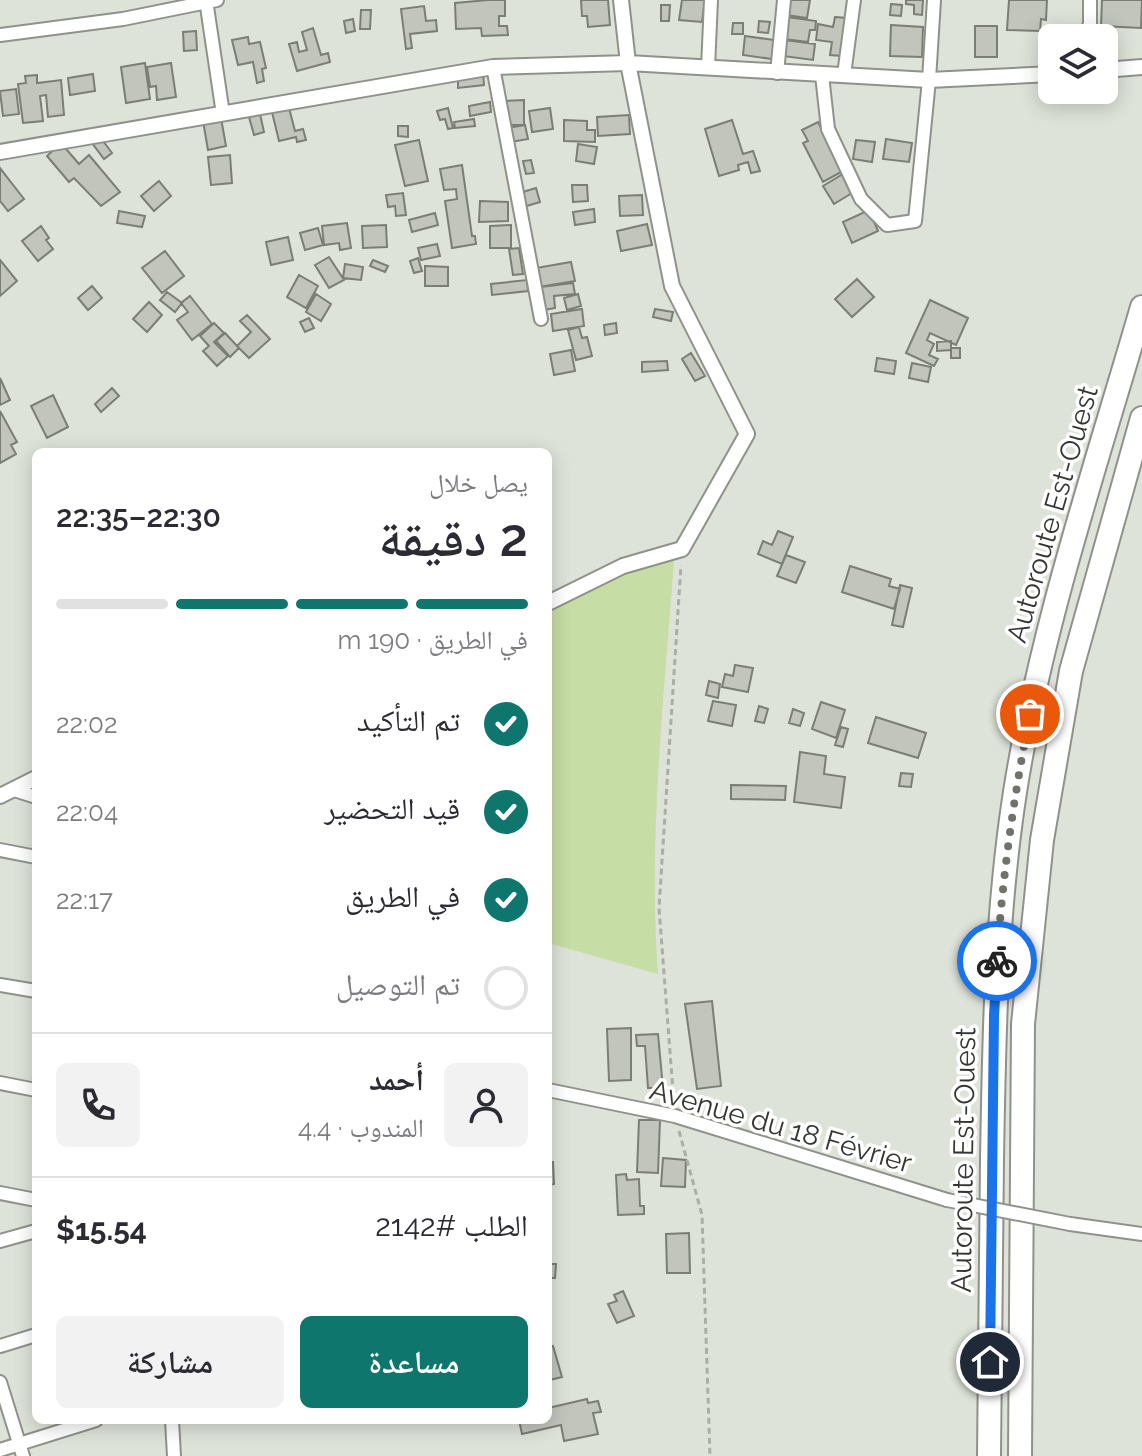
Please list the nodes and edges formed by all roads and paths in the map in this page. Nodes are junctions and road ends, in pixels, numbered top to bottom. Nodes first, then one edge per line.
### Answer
1 (621, 0) edge
2 (711, 0) edge
3 (784, 0) edge
4 (854, 0) edge
5 (934, 0) edge
6 (1090, 0) edge
7 (210, 1) edge
8 (1090, 24) edge
9 (0, 35) edge
10 (628, 63) junction
11 (493, 67) junction
12 (1142, 67) edge
13 (708, 68) junction
14 (1118, 69) edge
15 (777, 73) junction
16 (822, 75) junction
17 (844, 75) junction
18 (1038, 75) edge
19 (929, 80) junction
20 (223, 114) junction
21 (0, 152) edge
22 (1142, 307) edge
23 (541, 319) dead end
24 (1142, 418) edge
25 (682, 549) junction
26 (552, 601) edge
27 (32, 780) edge
28 (14, 790) junction
29 (0, 796) edge
30 (32, 796) edge
31 (1, 855) edge
32 (32, 857) edge
33 (0, 985) edge
34 (32, 990) edge
35 (0, 1083) edge
36 (32, 1089) edge
37 (552, 1091) edge
38 (675, 1116) junction
39 (0, 1193) edge
40 (32, 1199) edge
41 (32, 1232) edge
42 (1142, 1234) edge
43 (0, 1241) edge
44 (32, 1336) edge
45 (0, 1346) edge
46 (0, 1382) edge
47 (86, 1424) edge
48 (172, 1424) edge
49 (0, 1450) edge
50 (21, 1450) edge
51 (174, 1456) edge
52 (710, 1456) edge
53 (989, 1456) edge
54 (1020, 1456) edge

1 - 10 street
2 - 13 street
3 - 15 street
4 - 17 street
5 - 19 street
6 - 8 street
7 - 9 street
7 - 20 street
10 - 11 street
10 - 13 street
10 - 25 street
11 - 20 street
11 - 23 street
12 - 14 street
13 - 15 street
15 - 16 street
16 - 17 street
16 - 19 street
17 - 19 street
18 - 19 street
20 - 21 street
22 - 53 highway, Autoroute Est-Ouest
24 - 54 highway, Autoroute Est-Ouest
25 - 26 street
25 - 38 path
27 - 28 street
28 - 29 street
28 - 30 street
31 - 32 street
33 - 34 street
35 - 36 street
37 - 38 street, Avenue du 18 Février
38 - 42 street, Avenue du 18 Février, bridge
38 - 52 path
39 - 40 street
41 - 43 street
44 - 45 street
46 - 50 street
47 - 50 street
48 - 51 street
49 - 50 street

